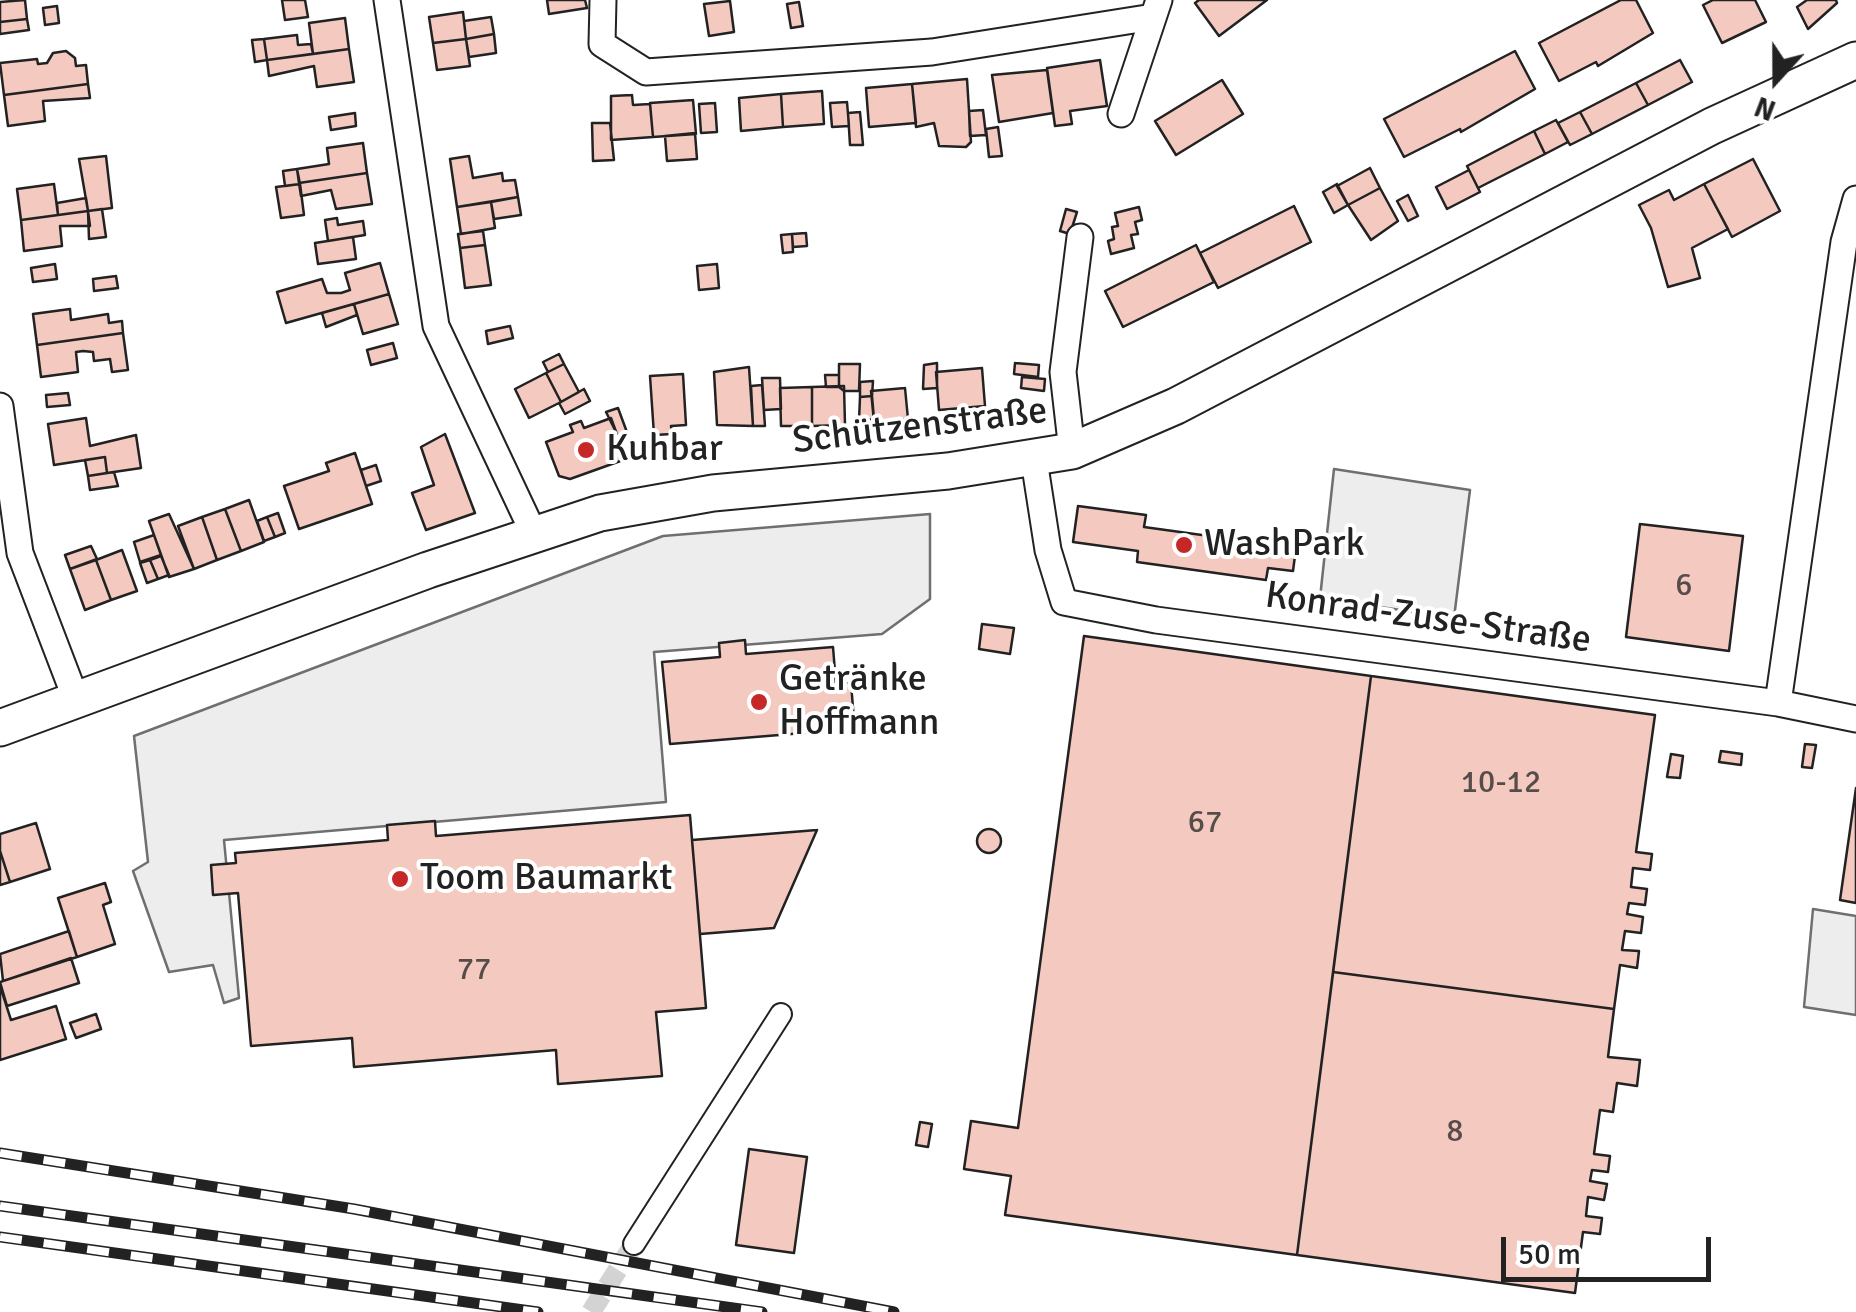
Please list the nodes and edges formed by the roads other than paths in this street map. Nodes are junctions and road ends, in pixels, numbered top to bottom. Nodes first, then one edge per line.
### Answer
1 (387, 0) edge
2 (602, 0) edge
3 (1156, 8) edge
4 (1856, 26) edge
5 (1856, 47) edge
6 (1856, 60) edge
7 (1122, 114) dead end
8 (1856, 199) edge
9 (1080, 237) dead end
10 (0, 406) edge
11 (1072, 452) junction
12 (1034, 460) junction
13 (533, 532) junction
14 (10, 555) edge
15 (77, 702) junction
16 (1778, 704) junction
17 (1856, 719) edge
18 (0, 728) edge
19 (781, 1014) dead end
20 (634, 1244) tunnel mouth

1 - 13 street
2 - 3 street
3 - 7 street
4 - 5 main road
6 - 11 main road, Schützenstraße
8 - 16 street
9 - 11 street
10 - 14 street
11 - 12 main road, Schützenstraße
12 - 13 main road, Schützenstraße
12 - 16 street, Konrad-Zuse-Straße
13 - 15 main road, Schützenstraße
14 - 15 street
15 - 18 main road, Schützenstraße
16 - 17 street, Konrad-Zuse-Straße
19 - 20 street

